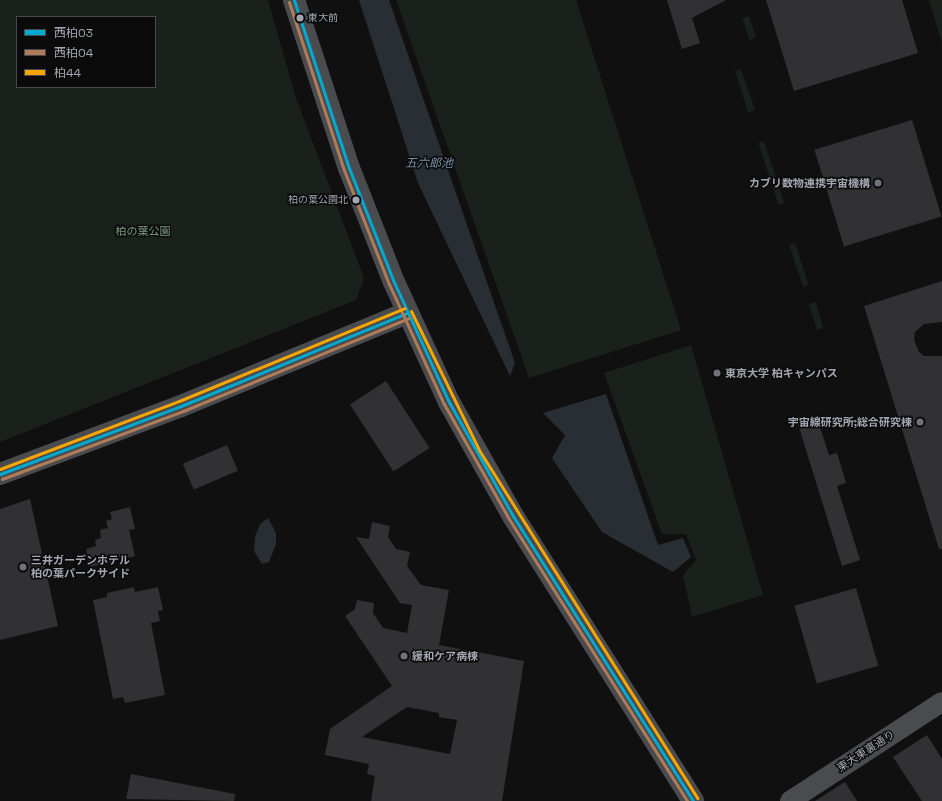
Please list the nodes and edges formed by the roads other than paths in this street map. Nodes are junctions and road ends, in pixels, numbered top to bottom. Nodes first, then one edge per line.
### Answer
1 (294, 0) edge
2 (407, 313) junction
3 (0, 474) edge
4 (942, 702) edge
5 (693, 801) edge
6 (790, 801) edge

1 - 2 street
2 - 3 street
2 - 5 street
4 - 6 street, 東大東裏通り

